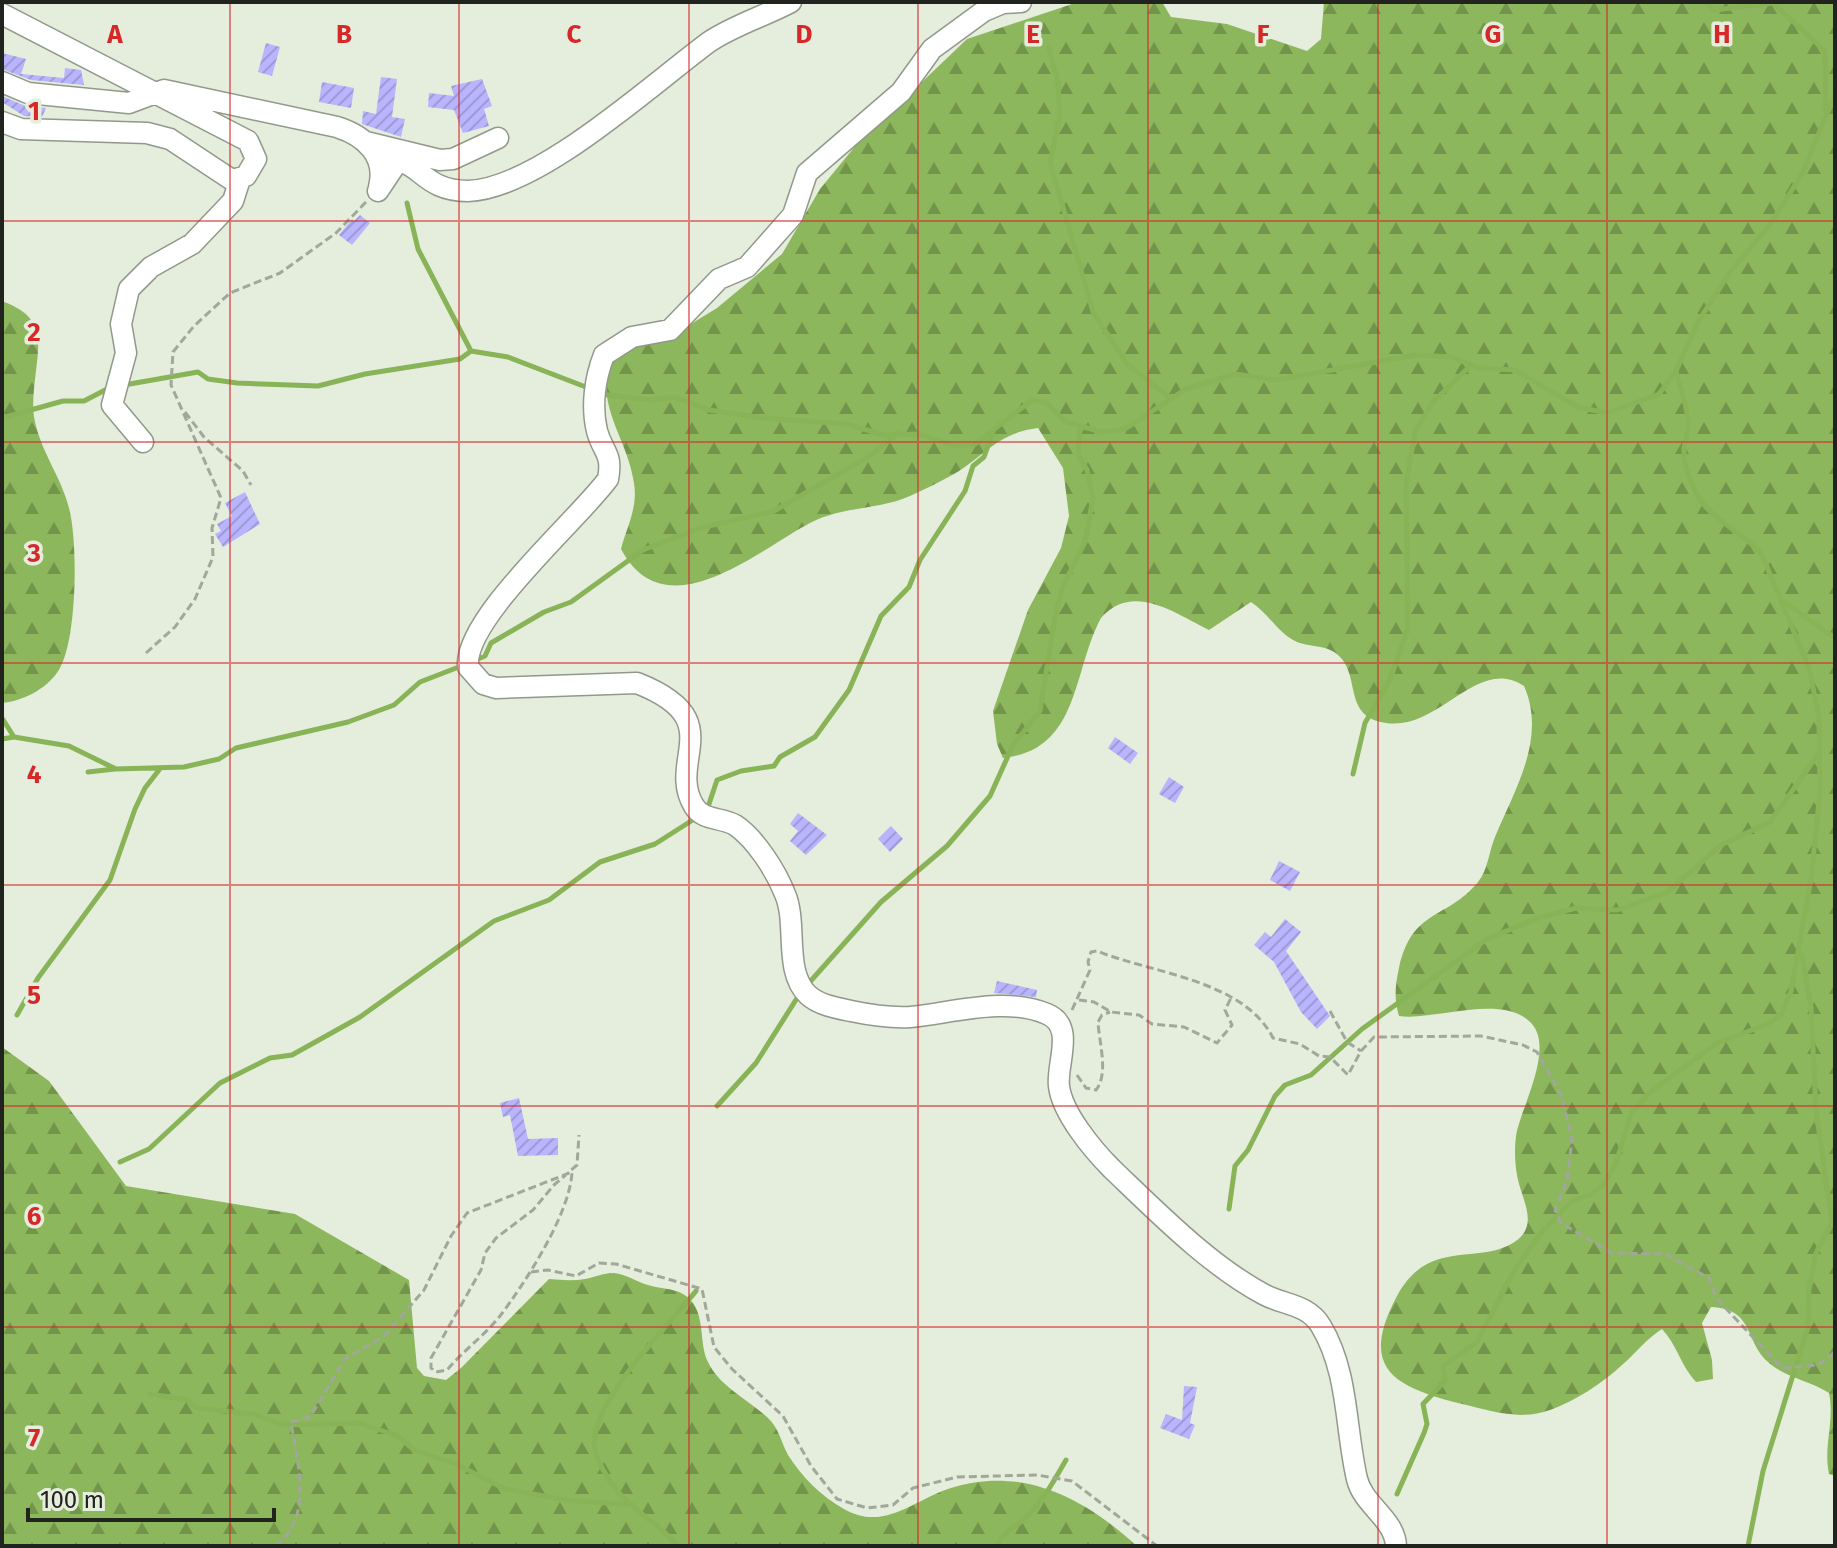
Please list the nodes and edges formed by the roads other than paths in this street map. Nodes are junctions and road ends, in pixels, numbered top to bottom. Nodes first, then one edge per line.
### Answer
1 (791, 2) edge
2 (1021, 2) edge
3 (2, 14) edge
4 (2, 82) edge
5 (151, 93) junction
6 (2, 122) edge
7 (498, 138) dead end
8 (366, 142) junction
9 (240, 179) junction
10 (143, 442) dead end
11 (1396, 1546) edge

1 - 8 street
2 - 11 street
3 - 5 street
4 - 5 street
5 - 8 street
5 - 9 street
6 - 9 street
7 - 8 street
9 - 10 street

